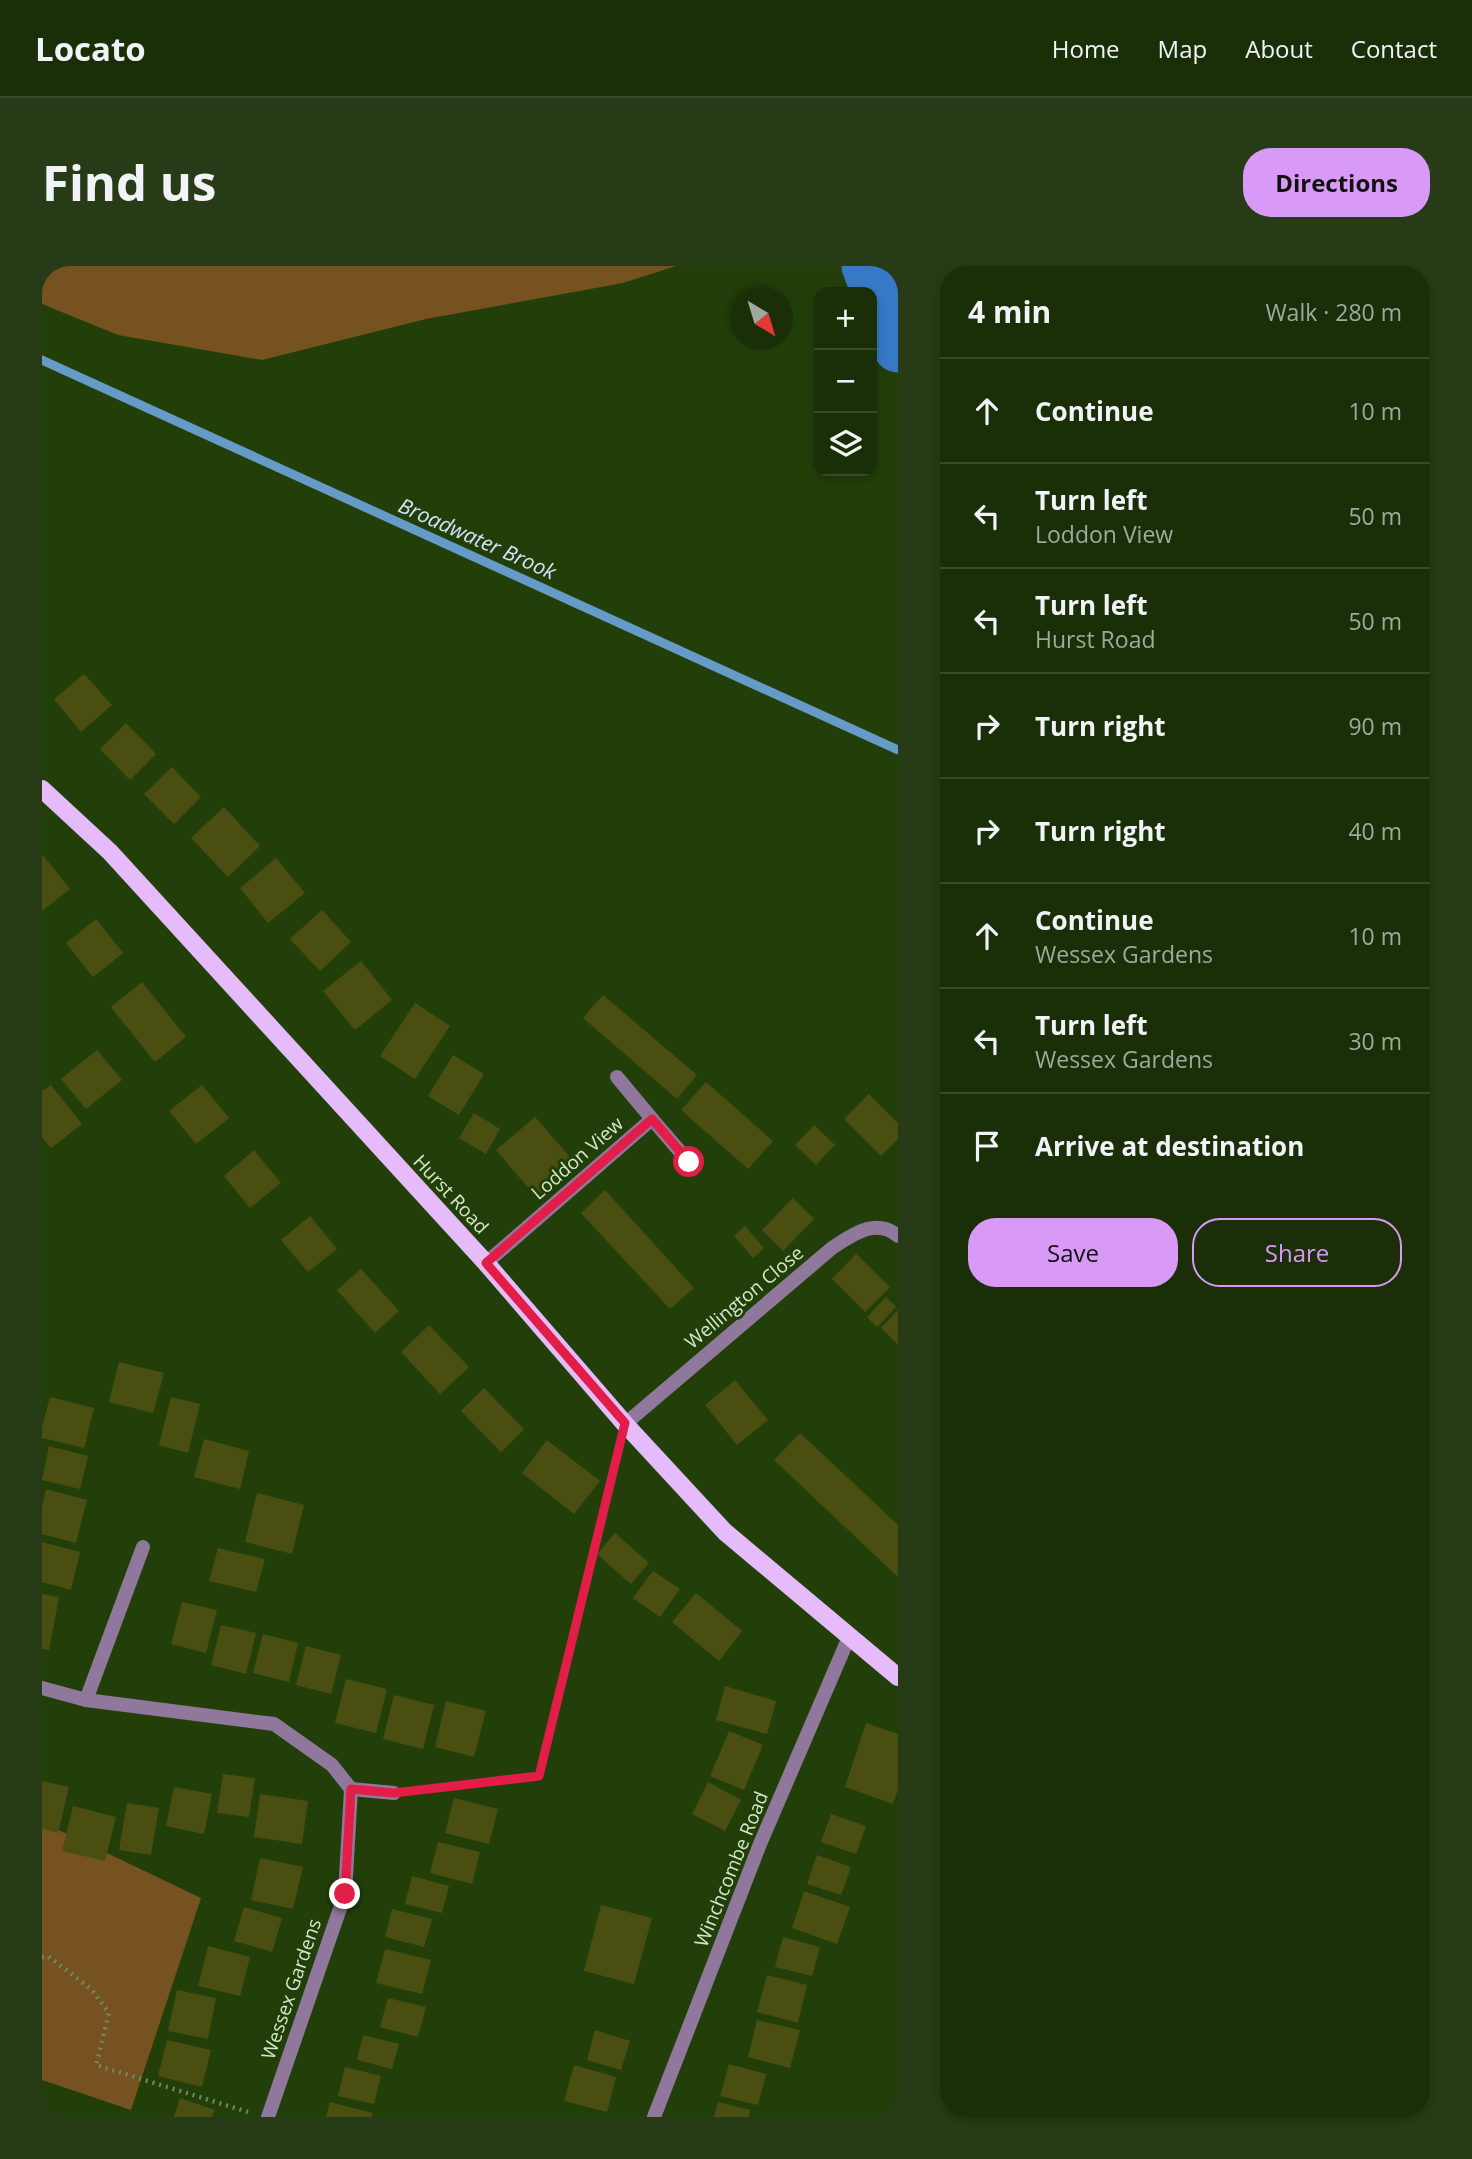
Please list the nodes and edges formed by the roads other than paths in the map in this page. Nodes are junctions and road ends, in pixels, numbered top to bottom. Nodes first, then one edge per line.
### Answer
1 (42, 789) edge
2 (617, 1077) dead end
3 (652, 1119) junction
4 (689, 1162) dead end
5 (898, 1236) edge
6 (486, 1263) junction
7 (625, 1423) junction
8 (143, 1547) dead end
9 (849, 1637) junction
10 (898, 1676) edge
11 (42, 1688) edge
12 (86, 1700) junction
13 (351, 1789) junction
14 (394, 1793) road end
15 (268, 2117) edge
16 (654, 2117) edge

1 - 6 main road, Hurst Road
2 - 3 street, Loddon View
3 - 4 street
3 - 6 street, Loddon View
5 - 7 street, Wellington Close
6 - 7 main road, Hurst Road
7 - 9 main road, Hurst Road
8 - 12 street
9 - 10 main road, Hurst Road
9 - 16 street, Winchcombe Road
11 - 12 street
12 - 13 street
13 - 14 street
13 - 15 street, Wessex Gardens

